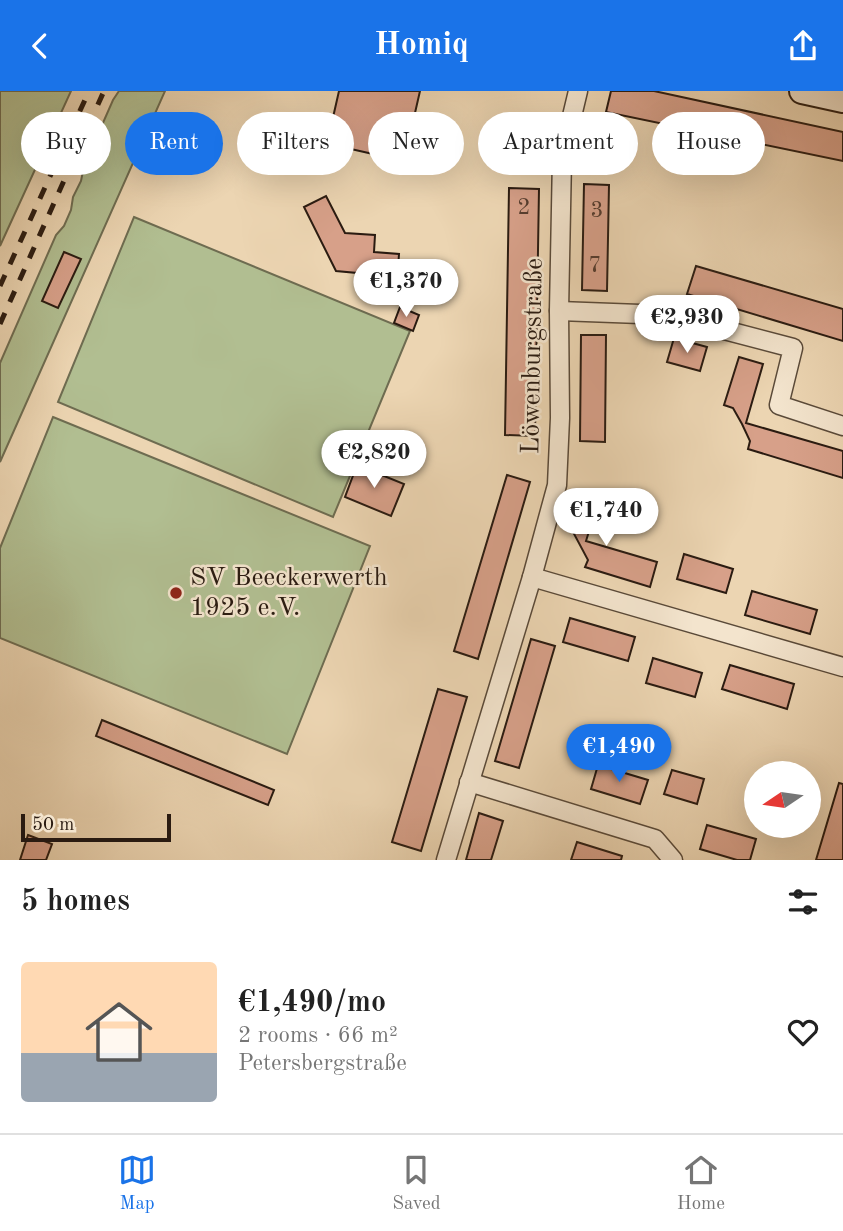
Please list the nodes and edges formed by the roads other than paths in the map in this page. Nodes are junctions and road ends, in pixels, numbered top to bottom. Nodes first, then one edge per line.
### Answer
1 (578, 91) edge
2 (802, 91) edge
3 (843, 100) edge
4 (559, 311) junction
5 (843, 426) edge
6 (532, 577) junction
7 (843, 667) edge
8 (469, 782) junction
9 (446, 860) edge
10 (673, 860) edge

1 - 4 street, Löwenburgstraße
2 - 3 street
4 - 5 street
4 - 6 street, Löwenburgstraße
6 - 7 street
6 - 8 street, Löwenburgstraße
8 - 9 street, Löwenburgstraße
8 - 10 street

